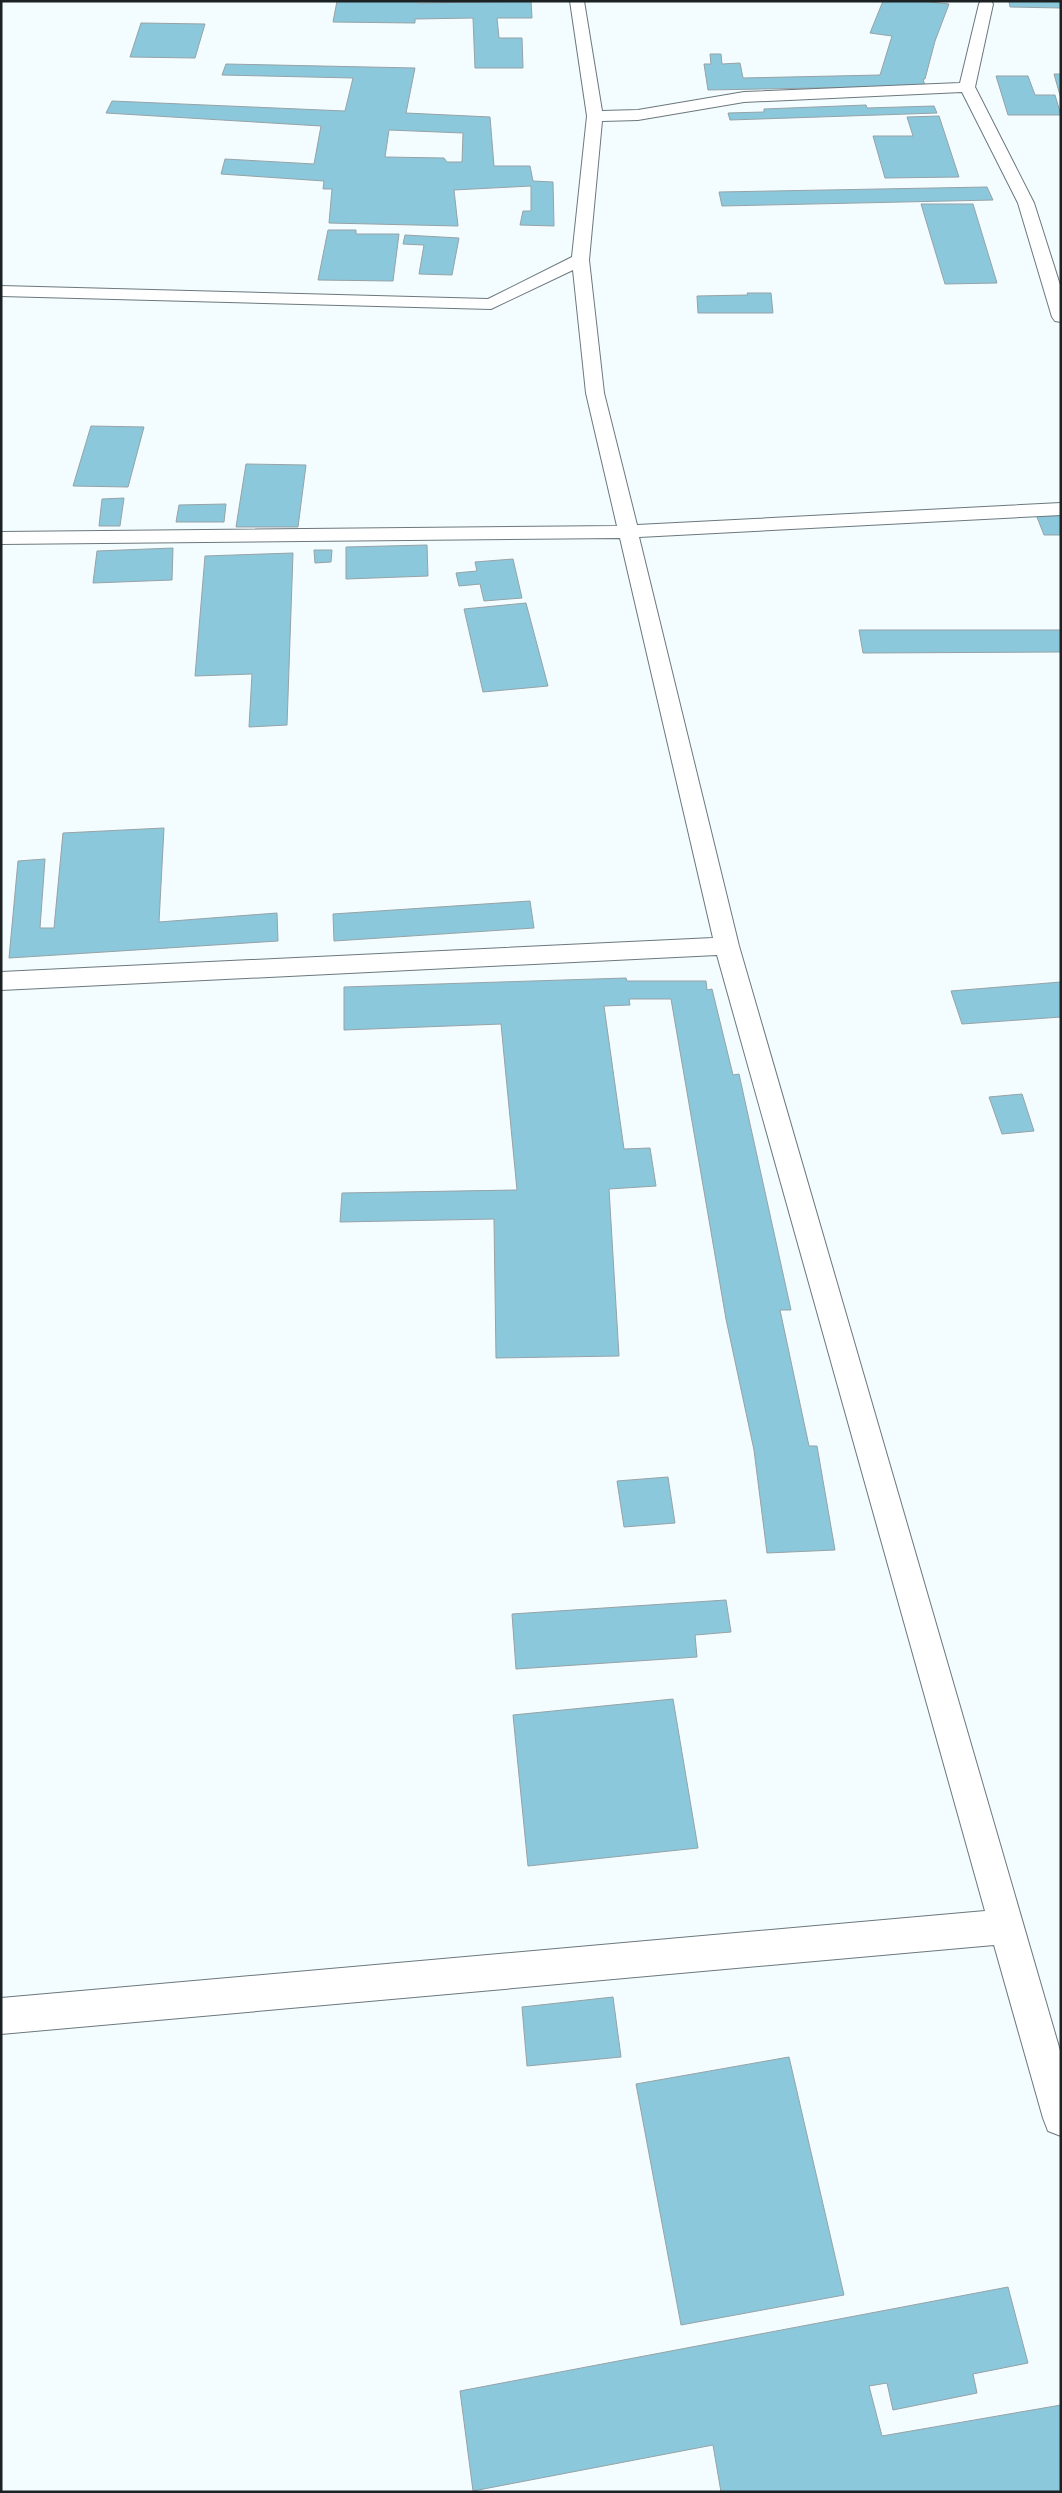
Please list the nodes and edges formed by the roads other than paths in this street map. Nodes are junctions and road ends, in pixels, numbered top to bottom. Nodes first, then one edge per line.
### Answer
1 (577, 1) edge
2 (986, 4) dead end
3 (968, 87) junction
4 (595, 116) junction
5 (580, 260) junction
6 (1, 291) edge
7 (1061, 317) edge
8 (1061, 508) edge
9 (627, 532) junction
10 (1, 538) edge
11 (727, 946) junction
12 (1, 981) edge
13 (1005, 1927) junction
14 (1, 2016) edge
15 (1061, 2118) edge

1 - 4 street
2 - 3 street
3 - 4 street
3 - 7 street
4 - 5 street
5 - 6 street
5 - 9 street
8 - 9 street
9 - 10 street
9 - 11 street
11 - 12 street
11 - 13 street
13 - 14 street
13 - 15 street

